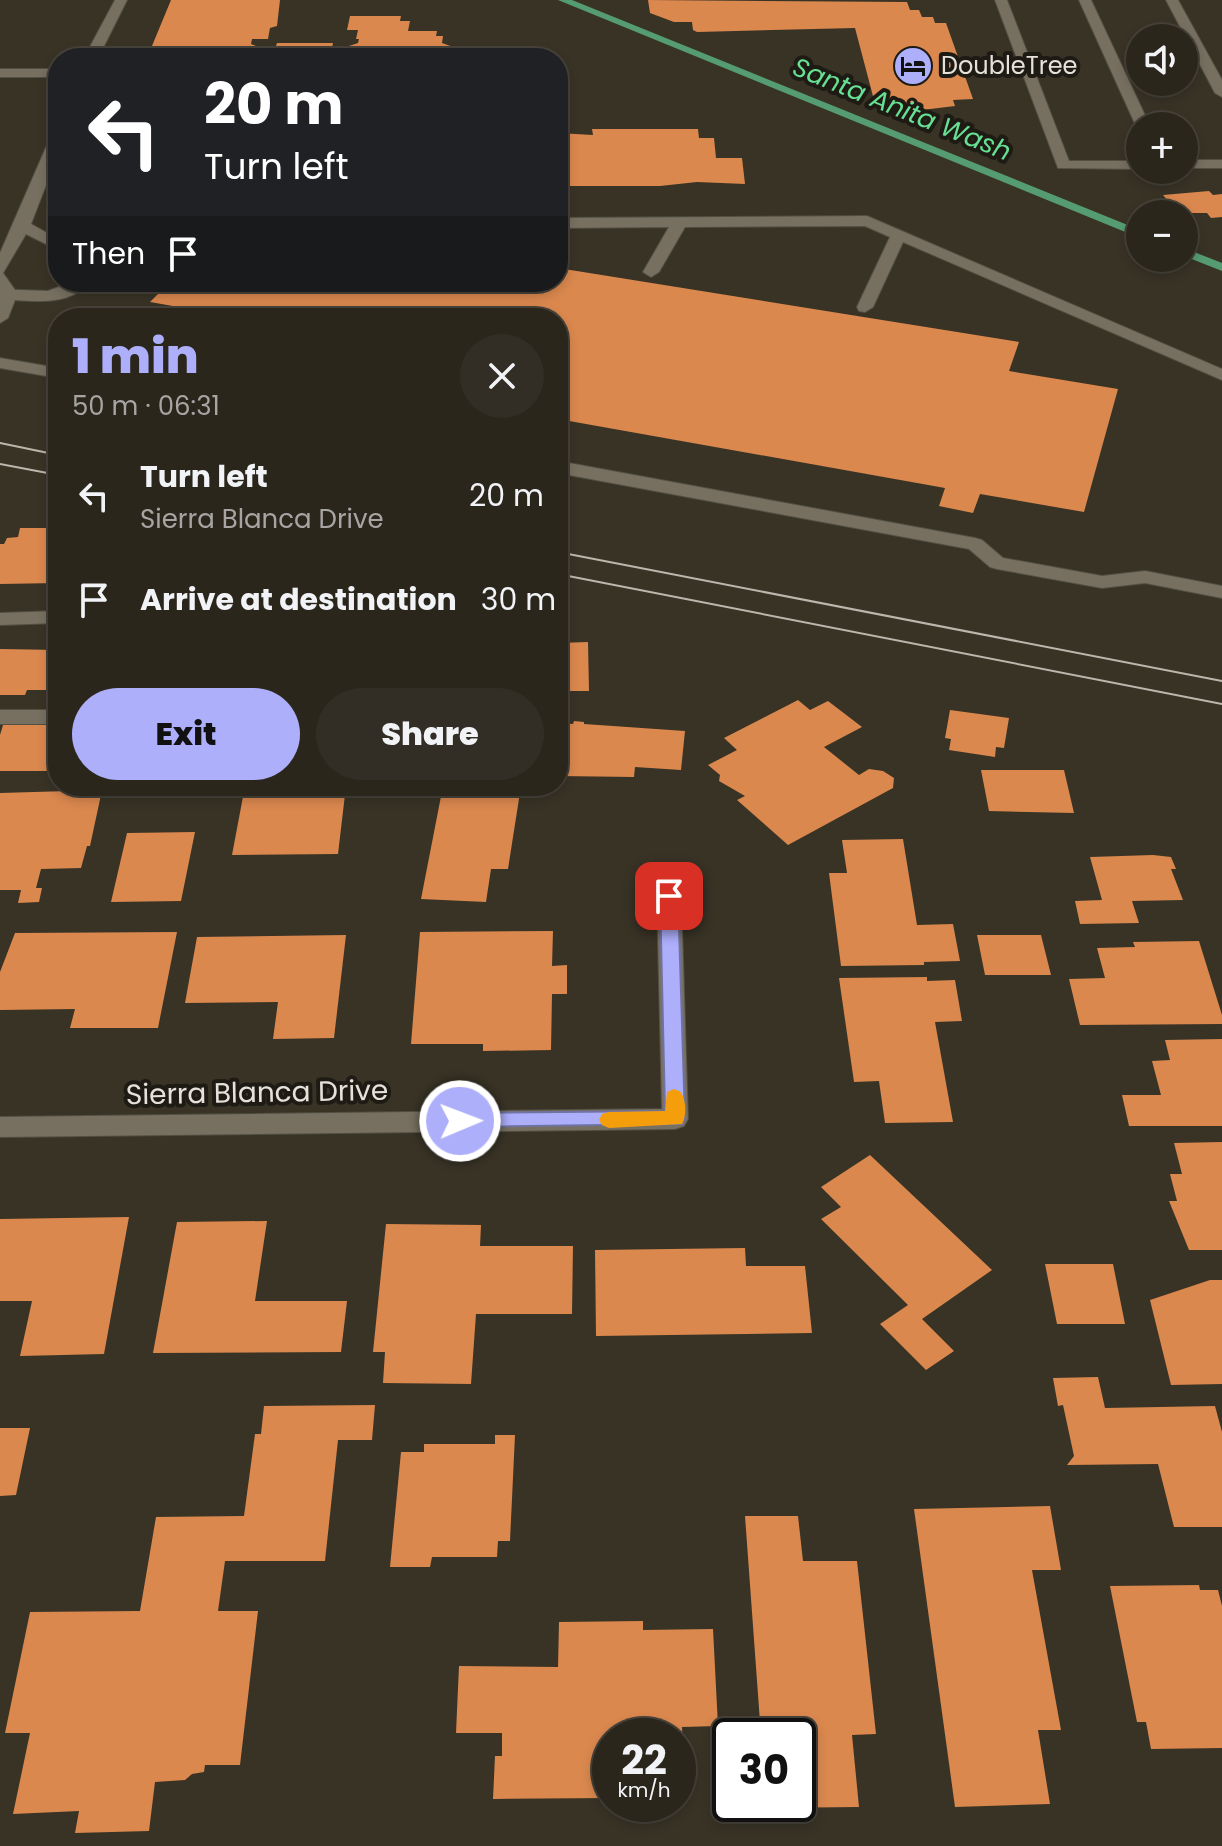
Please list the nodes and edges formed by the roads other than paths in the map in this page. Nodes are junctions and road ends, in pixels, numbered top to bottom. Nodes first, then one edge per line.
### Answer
1 (121, 0) edge
2 (1001, 0) edge
3 (1085, 0) edge
4 (1172, 0) edge
5 (96, 48) edge
6 (0, 73) edge
7 (48, 73) edge
8 (1222, 93) edge
9 (1137, 112) edge
10 (48, 161) edge
11 (1198, 164) edge
12 (1222, 164) edge
13 (1126, 165) edge
14 (680, 222) junction
15 (568, 223) edge
16 (48, 225) edge
17 (22, 226) junction
18 (899, 234) junction
19 (48, 240) edge
20 (6, 247) edge
21 (0, 269) edge
22 (651, 272) dead end
23 (0, 277) edge
24 (66, 292) edge
25 (9, 294) junction
26 (865, 307) dead end
27 (0, 318) edge
28 (0, 363) edge
29 (48, 371) edge
30 (1222, 375) edge
31 (568, 469) edge
32 (1222, 592) edge
33 (48, 617) edge
34 (0, 619) edge
35 (0, 717) edge
36 (48, 717) edge
37 (669, 896) dead end
38 (0, 1127) edge

1 - 5 street
2 - 13 street
3 - 9 street
4 - 8 street
6 - 7 street
10 - 17 street
11 - 12 street
14 - 15 street
14 - 18 street
14 - 22 street
16 - 17 street
17 - 19 street
17 - 20 street
18 - 26 street
18 - 30 street
20 - 21 street
23 - 25 street
24 - 25 street
25 - 27 street
28 - 29 street
31 - 32 street
33 - 34 street
35 - 36 street
37 - 38 street, Sierra Blanca Drive

